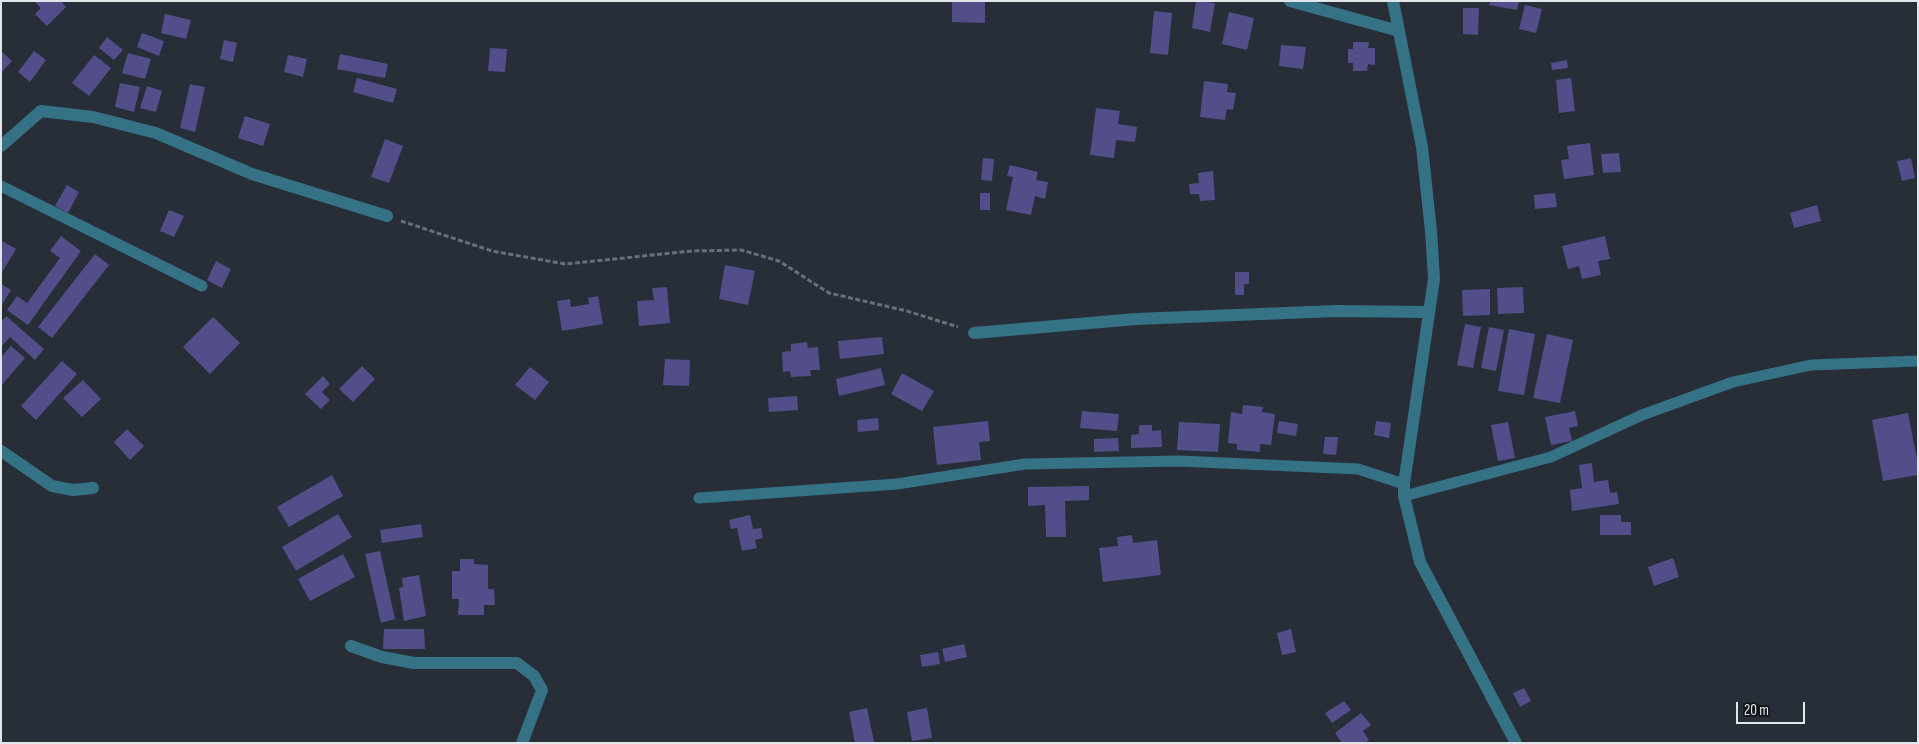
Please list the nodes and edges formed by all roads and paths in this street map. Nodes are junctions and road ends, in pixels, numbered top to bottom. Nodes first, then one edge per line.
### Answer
1 (1290, 1) edge
2 (1393, 1) edge
3 (1399, 32) junction
4 (1, 146) edge
5 (1, 186) edge
6 (387, 216) joint
7 (202, 286) dead end
8 (1429, 312) junction
9 (974, 333) joint
10 (1918, 361) edge
11 (1, 451) edge
12 (93, 488) dead end
13 (1404, 490) junction
14 (698, 498) dead end
15 (352, 646) dead end
16 (522, 743) edge
17 (1516, 743) edge

1 - 3 street
2 - 3 street
3 - 8 street
4 - 6 street
5 - 7 lane
6 - 9 path
8 - 9 street
8 - 13 street
10 - 13 lane
11 - 12 street
13 - 14 lane
13 - 17 street
15 - 16 street

